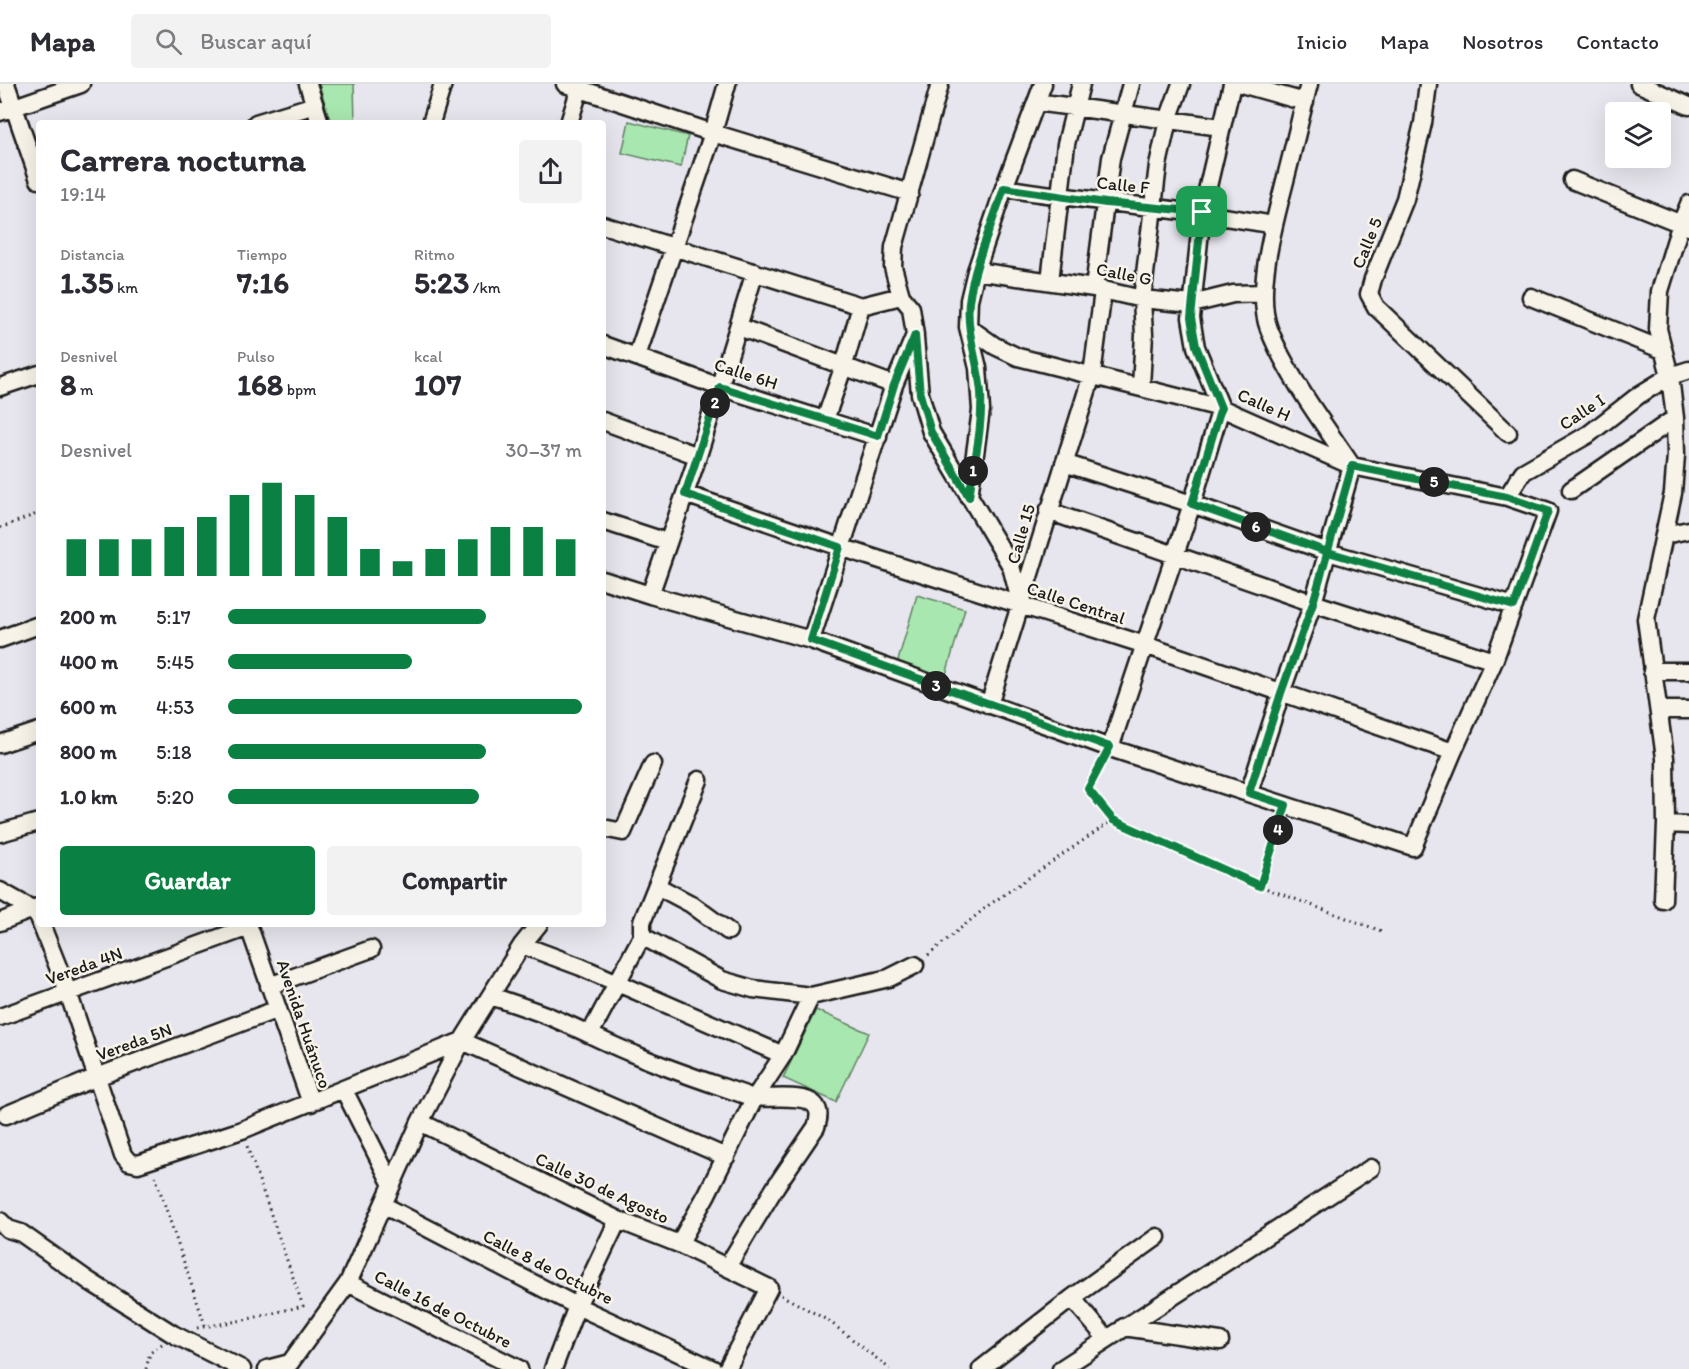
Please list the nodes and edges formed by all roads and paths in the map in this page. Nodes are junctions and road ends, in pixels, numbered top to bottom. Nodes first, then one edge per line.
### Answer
1 (6, 84) edge
2 (81, 84) edge
3 (308, 84) edge
4 (443, 84) edge
5 (727, 84) edge
6 (940, 84) edge
7 (1043, 84) edge
8 (1081, 84) edge
9 (1131, 84) edge
10 (1181, 84) edge
11 (1232, 84) edge
12 (1241, 84) edge
13 (1310, 84) edge
14 (1428, 84) edge
15 (1639, 84) edge
16 (575, 85) edge
17 (1036, 102) junction
18 (1305, 102) junction
19 (315, 105) junction
20 (1689, 106) edge
21 (1074, 107) junction
22 (7, 110) edge
23 (1122, 114) junction
24 (266, 120) edge
25 (319, 120) edge
26 (432, 120) edge
27 (569, 120) edge
28 (1168, 120) junction
29 (1221, 127) junction
30 (713, 133) junction
31 (36, 173) edge
32 (1572, 180) dead end
33 (1004, 188) junction
34 (910, 192) junction
35 (1060, 196) junction
36 (1106, 203) junction
37 (1689, 204) edge
38 (1153, 208) junction
39 (1202, 212) junction
40 (1274, 225) junction
41 (1685, 225) edge
42 (606, 226) edge
43 (673, 246) junction
44 (976, 271) junction
45 (755, 272) junction
46 (1050, 281) junction
47 (1099, 289) junction
48 (1264, 293) junction
49 (901, 296) junction
50 (1531, 297) dead end
51 (1142, 299) junction
52 (1192, 304) junction
53 (861, 306) junction
54 (739, 327) junction
55 (968, 327) junction
56 (915, 335) junction
57 (606, 347) edge
58 (1663, 350) junction
59 (636, 356) junction
60 (844, 365) junction
61 (1689, 370) edge
62 (36, 375) edge
63 (1092, 375) junction
64 (1670, 376) junction
65 (894, 385) junction
66 (1141, 386) junction
67 (0, 387) edge
68 (720, 387) junction
69 (1221, 408) junction
70 (1676, 418) junction
71 (825, 420) junction
72 (606, 422) edge
73 (1508, 433) dead end
74 (878, 436) junction
75 (698, 456) junction
76 (1064, 463) junction
77 (1352, 466) junction
78 (1571, 490) dead end
79 (685, 494) junction
80 (969, 497) junction
81 (1507, 497) junction
82 (1192, 504) junction
83 (1048, 511) junction
84 (36, 514) edge
85 (606, 522) edge
86 (0, 528) edge
87 (1689, 530) edge
88 (1664, 535) junction
89 (667, 542) junction
90 (840, 547) junction
91 (1328, 552) junction
92 (1175, 554) junction
93 (606, 581) edge
94 (650, 596) junction
95 (1313, 603) junction
96 (1021, 606) junction
97 (1514, 606) junction
98 (36, 626) edge
99 (0, 639) edge
100 (811, 640) junction
101 (1144, 645) junction
102 (1494, 661) junction
103 (1652, 670) junction
104 (1689, 671) edge
105 (1281, 693) junction
106 (989, 705) junction
107 (1659, 710) junction
108 (1689, 710) edge
109 (36, 732) edge
110 (0, 744) edge
111 (1110, 747) junction
112 (1453, 752) junction
113 (653, 764) dead end
114 (699, 780) dead end
115 (1249, 793) junction
116 (1286, 805) junction
117 (1113, 820) junction
118 (36, 823) edge
119 (1666, 824) junction
120 (1689, 825) edge
121 (606, 829) edge
122 (0, 833) edge
123 (657, 886) junction
124 (1260, 886) junction
125 (0, 891) edge
126 (1663, 900) dead end
127 (36, 910) edge
128 (36, 911) edge
129 (0, 922) edge
130 (43, 927) edge
131 (246, 927) edge
132 (249, 927) edge
133 (537, 927) edge
134 (728, 931) dead end
135 (1383, 932) dead end
136 (642, 936) junction
137 (522, 945) junction
138 (370, 948) dead end
139 (915, 965) joint
140 (617, 983) junction
141 (269, 986) junction
142 (68, 992) junction
143 (491, 996) junction
144 (811, 996) junction
145 (278, 1009) junction
146 (0, 1017) edge
147 (590, 1034) junction
148 (462, 1041) junction
149 (783, 1055) junction
150 (97, 1077) junction
151 (344, 1090) junction
152 (754, 1099) junction
153 (311, 1103) junction
154 (6, 1115) dead end
155 (420, 1122) junction
156 (242, 1130) junction
157 (726, 1157) junction
158 (150, 1160) junction
159 (1371, 1168) dead end
160 (392, 1185) junction
161 (383, 1204) junction
162 (618, 1220) junction
163 (3, 1229) edge
164 (1157, 1237) dead end
165 (679, 1244) junction
166 (727, 1267) junction
167 (348, 1283) junction
168 (769, 1288) junction
169 (1072, 1298) junction
170 (577, 1306) junction
171 (205, 1325) junction
172 (1124, 1327) junction
173 (173, 1334) junction
174 (1106, 1338) junction
175 (1220, 1341) dead end
176 (297, 1366) edge
177 (702, 1366) edge
178 (146, 1369) edge
179 (242, 1369) edge
180 (267, 1369) edge
181 (519, 1369) edge
182 (553, 1369) edge
183 (727, 1369) edge
184 (890, 1369) edge
185 (981, 1369) edge
186 (1061, 1369) edge

1 - 22 street
2 - 22 street
3 - 19 street
4 - 26 street
5 - 30 street
6 - 34 street
7 - 17 street
8 - 21 street
9 - 23 street, Calle 15
10 - 28 street
11 - 29 street
12 - 18 street
13 - 18 street
14 - 73 street, Calle 5
15 - 20 street
16 - 27 street
16 - 30 street
17 - 21 street
17 - 33 street
18 - 40 street
19 - 24 street
19 - 25 street
21 - 23 street
21 - 35 street
22 - 31 street
23 - 28 street
23 - 36 street, Calle 15
28 - 29 street
28 - 38 street
29 - 39 street
30 - 34 street
30 - 43 street
32 - 41 street
33 - 35 street, Calle F
33 - 44 street
34 - 49 street
35 - 36 street, Calle F
35 - 46 street
36 - 38 street, Calle F
36 - 47 street, Calle 15
37 - 41 street
38 - 39 street, Calle F
38 - 51 street
39 - 40 street, Calle F
39 - 52 street
40 - 48 street
41 - 58 street
42 - 43 street
43 - 45 street
43 - 59 street
44 - 46 street, Calle G
44 - 55 street
45 - 53 street
45 - 54 street
46 - 47 street, Calle G
47 - 51 street, Calle G
47 - 63 street, Calle 15
48 - 52 street, Calle G
48 - 77 street
49 - 53 street
49 - 56 street
50 - 58 street
51 - 52 street, Calle G
51 - 66 street
52 - 69 street
53 - 60 street
54 - 60 street
54 - 68 street
55 - 63 street, Calle H
55 - 80 street
56 - 65 street
56 - 80 street
57 - 59 street, Calle 6H
58 - 64 street
59 - 68 street, Calle 6H
60 - 65 street
60 - 71 street
61 - 64 street, Calle I
62 - 67 street
63 - 66 street, Calle H
63 - 76 street, Calle 15
64 - 70 street
64 - 81 street, Calle I
65 - 74 street
66 - 69 street, Calle H
68 - 71 street, Calle 6H
68 - 75 street
69 - 77 street, Calle H
69 - 82 street
70 - 78 street
70 - 88 street
71 - 74 street, Calle 6H
72 - 75 street
74 - 90 street
75 - 79 street
76 - 82 street
76 - 83 street, Calle 15
77 - 81 street, Calle H
77 - 91 street
79 - 89 street
79 - 90 street, Calle Central
80 - 96 street
81 - 97 street, Calle H
82 - 91 street
82 - 92 street
83 - 92 street
83 - 96 street, Calle 15
84 - 86 path
85 - 89 street
87 - 88 street
88 - 103 street
89 - 94 street
90 - 96 street, Calle Central
90 - 100 street
91 - 95 street
91 - 97 street
92 - 95 street
92 - 101 street
93 - 94 street
94 - 100 street
95 - 102 street
95 - 105 street
96 - 101 street, Calle Central
96 - 106 street, Calle 15
97 - 102 street
98 - 99 street
100 - 106 street
101 - 105 street, Calle Central
101 - 111 street
102 - 112 street
103 - 104 street
103 - 107 street
105 - 112 street, Calle Central
105 - 115 street
106 - 111 street
107 - 108 street
107 - 119 street
109 - 110 street
111 - 115 street
111 - 117 path
112 - 116 street
113 - 121 street
114 - 123 street
115 - 116 street
116 - 124 path
117 - 124 path
117 - 139 path
118 - 122 street
119 - 120 street
119 - 126 street
123 - 134 street
123 - 136 street
124 - 135 path
125 - 127 street
128 - 129 street
130 - 142 street
131 - 142 street, Vereda 4N
132 - 141 street, Avenida Huánuco
133 - 137 street
136 - 140 street
136 - 144 street
137 - 140 street
137 - 143 street
138 - 141 street
139 - 144 street
140 - 147 street
140 - 149 street
141 - 145 street, Avenida Huánuco
142 - 146 street, Vereda 4N
142 - 150 street
143 - 147 street
143 - 148 street
144 - 149 street
145 - 150 street, Vereda 5N
145 - 153 street, Avenida Huánuco
147 - 152 street
148 - 151 street
148 - 155 street
148 - 157 street
149 - 152 street
150 - 154 street, Vereda 5N
150 - 158 street
151 - 153 street
151 - 160 street
152 - 157 street
152 - 166 street
153 - 156 street
155 - 160 street
155 - 162 street, Calle 30 de Agosto
156 - 158 street
156 - 171 path
157 - 165 street
158 - 171 path
159 - 172 street
160 - 161 street
161 - 167 street
161 - 170 street, Calle 8 de Octubre
162 - 165 street, Calle 30 de Agosto
162 - 170 street
163 - 173 street
164 - 169 street
165 - 166 street, Calle 30 de Agosto
166 - 168 street, Calle 30 de Agosto
167 - 176 street
167 - 181 street, Calle 16 de Octubre
168 - 183 street
168 - 184 path
169 - 174 street
169 - 185 street
170 - 177 street, Calle 8 de Octubre
170 - 182 street
171 - 173 path
172 - 174 street
172 - 175 street
173 - 178 path
173 - 179 street
174 - 186 street
176 - 180 street

